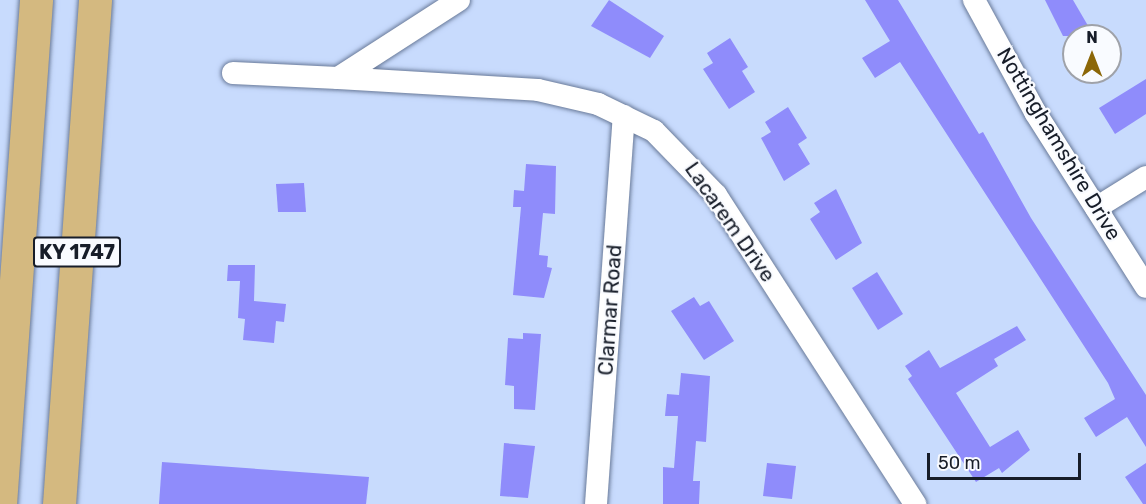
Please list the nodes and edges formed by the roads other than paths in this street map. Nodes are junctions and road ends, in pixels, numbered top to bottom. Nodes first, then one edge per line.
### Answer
1 (36, 0) edge
2 (95, 0) edge
3 (459, 0) edge
4 (974, 0) edge
5 (233, 73) dead end
6 (338, 78) junction
7 (624, 116) junction
8 (1146, 177) edge
9 (1096, 208) junction
10 (1146, 287) edge
11 (0, 504) edge
12 (59, 504) edge
13 (596, 504) edge
14 (915, 504) edge

1 - 11 main road, KY 1747
2 - 12 main road, KY 1747
3 - 6 street
4 - 9 street, Nottinghamshire Drive
5 - 6 street, Lacarem Drive
6 - 7 street, Lacarem Drive
7 - 13 street, Clarmar Road
7 - 14 street, Lacarem Drive
8 - 9 street
9 - 10 street, Nottinghamshire Drive

